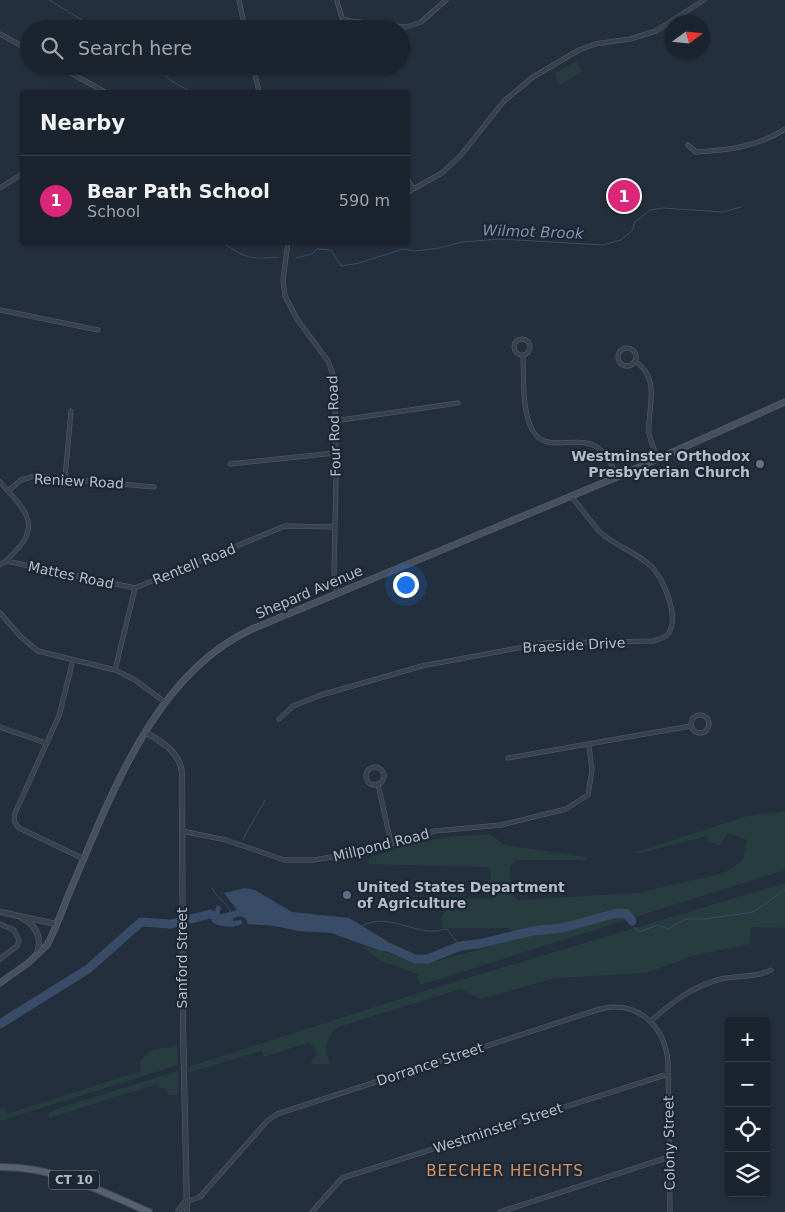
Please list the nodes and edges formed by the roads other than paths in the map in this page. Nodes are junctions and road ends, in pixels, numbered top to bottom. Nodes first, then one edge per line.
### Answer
1 (239, 0) edge
2 (446, 0) edge
3 (704, 0) edge
4 (338, 1) dead end
5 (440, 2) edge
6 (243, 20) edge
7 (347, 20) edge
8 (410, 26) edge
9 (0, 34) edge
10 (20, 45) edge
11 (74, 75) edge
12 (255, 75) edge
13 (101, 90) edge
14 (259, 90) edge
15 (785, 129) edge
16 (688, 145) dead end
17 (20, 175) edge
18 (410, 184) edge
19 (0, 188) edge
20 (413, 189) junction
21 (410, 191) edge
22 (288, 245) edge
23 (0, 310) edge
24 (98, 330) dead end
25 (522, 355) junction
26 (636, 361) junction
27 (785, 402) edge
28 (458, 403) dead end
29 (71, 411) dead end
30 (334, 421) junction
31 (335, 453) junction
32 (658, 458) junction
33 (230, 464) dead end
34 (617, 477) junction
35 (65, 478) junction
36 (0, 482) edge
37 (154, 486) dead end
38 (8, 491) junction
39 (571, 496) junction
40 (335, 527) junction
41 (6, 561) junction
42 (0, 565) edge
43 (135, 588) junction
44 (337, 594) junction
45 (0, 613) edge
46 (73, 660) junction
47 (115, 670) junction
48 (166, 703) junction
49 (279, 718) dead end
50 (0, 725) edge
51 (691, 726) junction
52 (145, 732) junction
53 (46, 743) junction
54 (589, 746) junction
55 (508, 758) dead end
56 (378, 784) junction
57 (182, 831) junction
58 (391, 843) junction
59 (84, 859) junction
60 (0, 912) edge
61 (15, 915) junction
62 (0, 924) edge
63 (56, 924) junction
64 (36, 956) junction
65 (0, 959) edge
66 (771, 970) dead end
67 (0, 983) edge
68 (651, 1021) junction
69 (668, 1074) junction
70 (669, 1157) junction
71 (0, 1167) edge
72 (185, 1202) junction
73 (149, 1212) edge
74 (178, 1212) edge
75 (187, 1212) edge
76 (312, 1212) edge
77 (500, 1212) edge
78 (670, 1212) edge

1 - 6 street
2 - 5 street
3 - 20 street
4 - 7 street
5 - 8 street
9 - 10 street
11 - 13 street
12 - 14 street
15 - 16 street
17 - 19 street
18 - 20 street
20 - 21 street
22 - 30 street, Four Rod Road
23 - 24 street
25 - 25 street
25 - 34 street
26 - 26 street
26 - 32 street
27 - 32 main road, Shepard Avenue
28 - 30 street
29 - 35 street
30 - 31 street, Four Rod Road
31 - 33 street
31 - 40 street, Four Rod Road
32 - 34 main road, Shepard Avenue
34 - 39 main road, Shepard Avenue
35 - 37 street, Reniew Road
35 - 38 street, Reniew Road
36 - 38 street
38 - 41 street
39 - 44 main road, Shepard Avenue
39 - 49 street, Braeside Drive
40 - 43 street, Rentell Road
40 - 44 street, Four Rod Road
41 - 42 street
41 - 43 street, Mattes Road
43 - 47 street, Rentell Road
44 - 48 main road, Shepard Avenue
45 - 46 street
46 - 47 street
46 - 53 street
47 - 48 street
48 - 52 main road, Shepard Avenue
50 - 53 street
51 - 51 street
51 - 54 street
52 - 57 street, Sanford Street
52 - 59 main road, Shepard Avenue
53 - 59 street
54 - 55 street
54 - 58 street, Millpond Road
56 - 56 street
56 - 58 street
57 - 58 street, Millpond Road
57 - 72 street, Sanford Street
59 - 63 main road, Shepard Avenue
60 - 61 street
61 - 63 street
61 - 64 street
62 - 65 street
63 - 64 main road, Shepard Avenue
64 - 67 main road, Shepard Avenue
66 - 68 street
68 - 69 street, Dorrance Street
68 - 72 street, Dorrance Street
69 - 70 street, Colony Street
69 - 76 street, Westminster Street
70 - 77 street
70 - 78 street, Colony Street
71 - 73 main road, CT 10
72 - 74 street
72 - 75 street, Sanford Street

